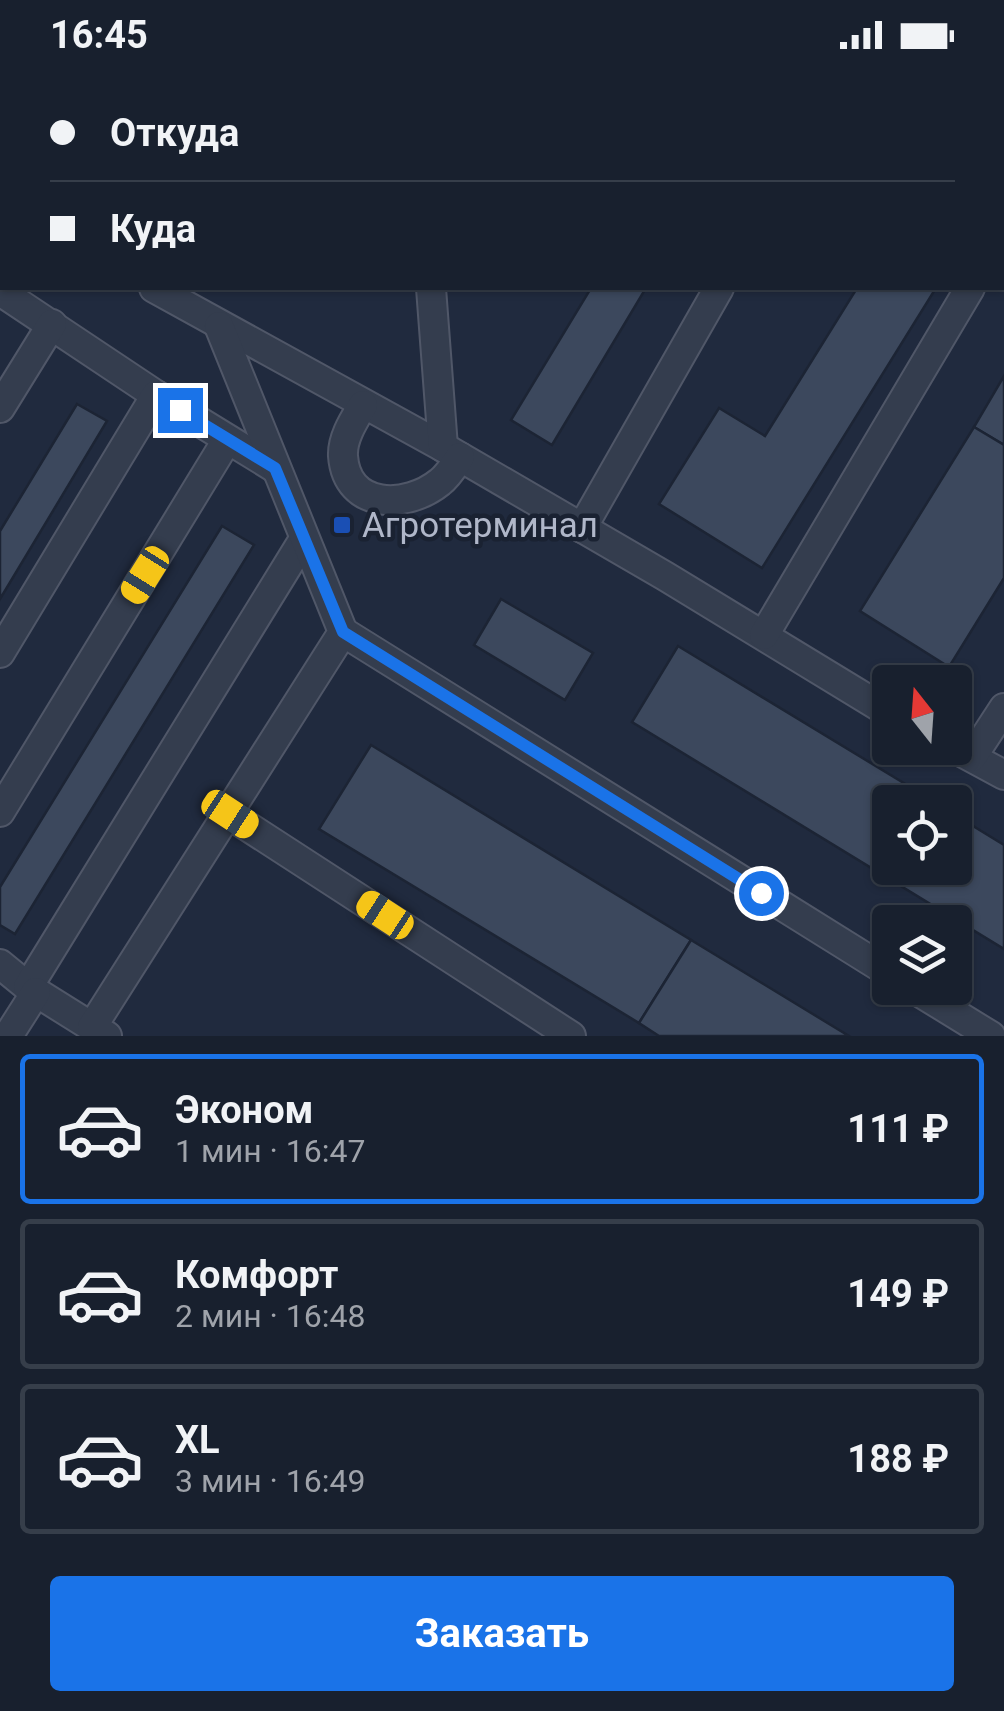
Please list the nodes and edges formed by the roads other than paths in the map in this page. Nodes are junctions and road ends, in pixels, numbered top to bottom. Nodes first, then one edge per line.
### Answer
1 (157, 290) edge
2 (431, 290) edge
3 (719, 290) edge
4 (969, 290) edge
5 (0, 291) edge
6 (52, 324) junction
7 (219, 326) junction
8 (156, 395) junction
9 (363, 405) junction
10 (0, 408) edge
11 (228, 440) junction
12 (452, 452) junction
13 (275, 468) junction
14 (582, 528) junction
15 (304, 539) junction
16 (343, 632) junction
17 (764, 635) junction
18 (0, 653) edge
19 (872, 702) edge
20 (1004, 708) edge
21 (972, 742) edge
22 (972, 757) edge
23 (1004, 775) edge
24 (0, 812) edge
25 (230, 814) junction
26 (872, 962) edge
27 (0, 964) edge
28 (32, 989) junction
29 (941, 1005) edge
30 (100, 1031) edge
31 (8, 1036) edge
32 (571, 1036) edge
33 (991, 1036) edge

1 - 7 lane
2 - 12 lane
3 - 14 lane
4 - 17 lane
5 - 6 lane
6 - 8 lane
6 - 10 lane
7 - 9 lane
7 - 13 lane
8 - 11 lane
8 - 18 lane
9 - 12 lane
9 - 12 lane
11 - 13 lane
11 - 24 lane
12 - 14 lane
13 - 15 lane
14 - 17 lane
15 - 16 lane
15 - 28 lane
16 - 25 lane
16 - 26 lane
17 - 19 lane
20 - 21 lane
22 - 23 lane
25 - 30 lane
25 - 32 lane
27 - 28 lane
28 - 30 lane
28 - 31 lane
29 - 33 lane

